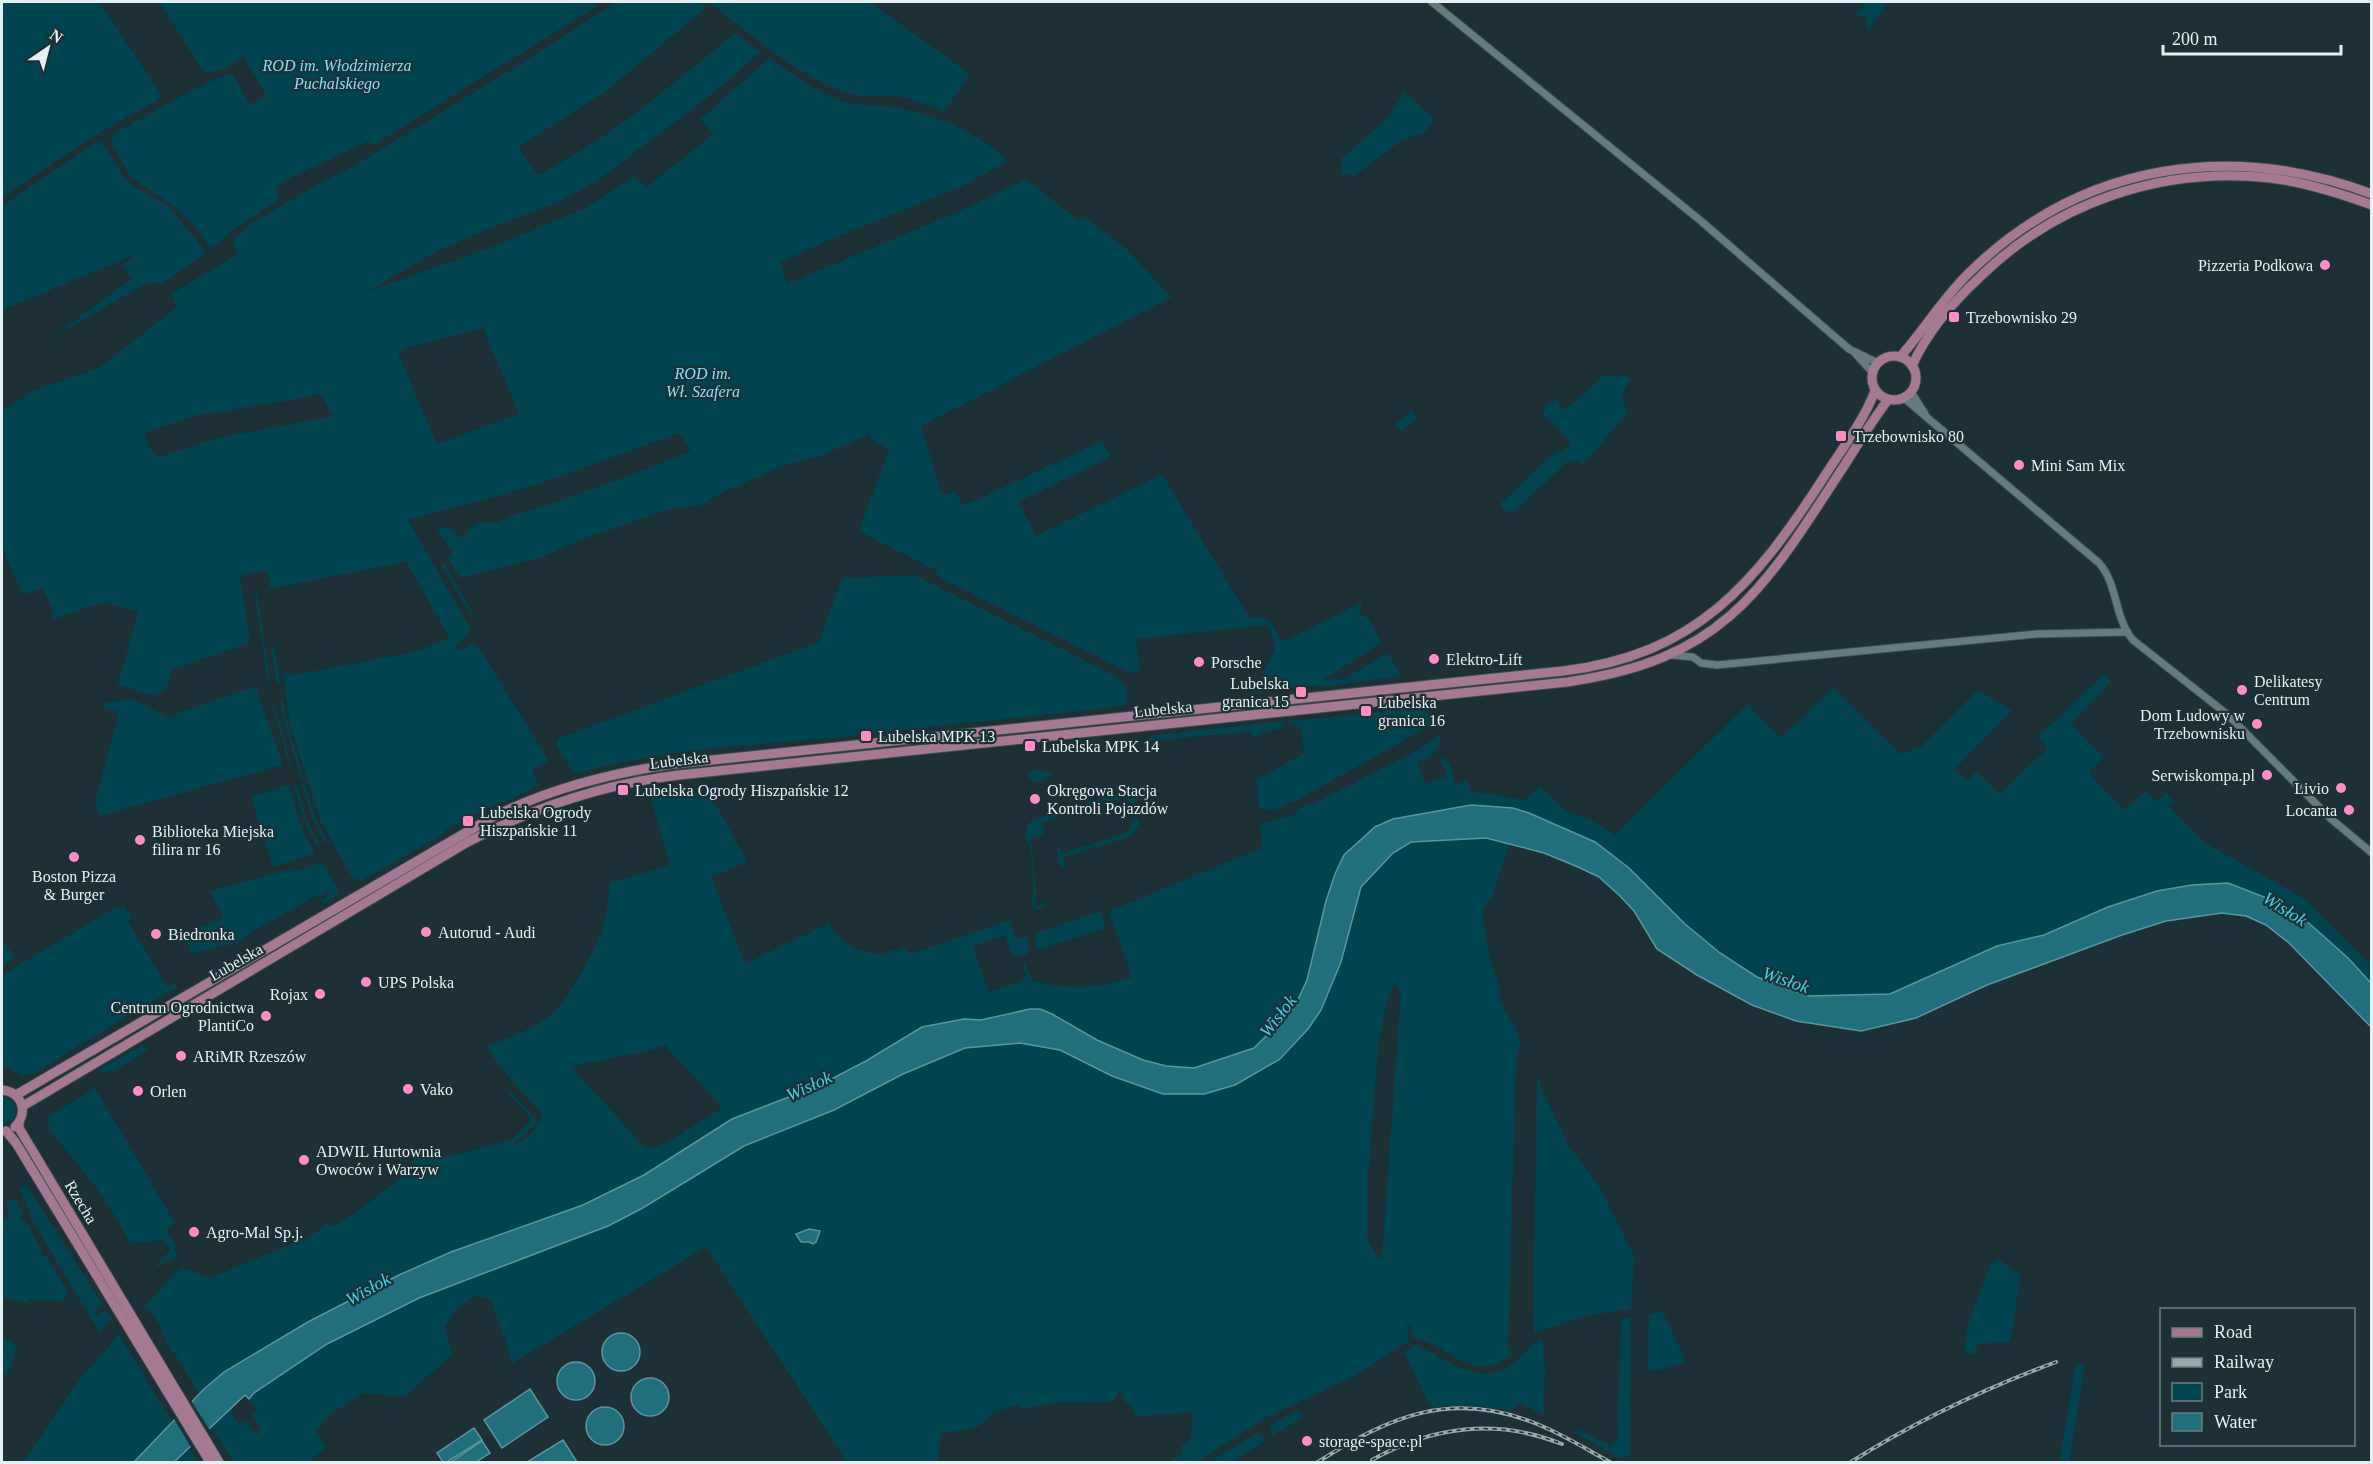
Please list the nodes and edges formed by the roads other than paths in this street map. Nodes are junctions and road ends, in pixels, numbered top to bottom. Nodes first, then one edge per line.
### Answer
1 (1432, 2) edge
2 (2372, 194) edge
3 (2372, 205) edge
4 (1900, 357) junction
5 (1912, 366) junction
6 (1875, 367) junction
7 (1875, 391) junction
8 (1908, 395) junction
9 (1888, 400) junction
10 (1747, 581) junction
11 (1758, 591) junction
12 (2127, 632) junction
13 (1695, 642) junction
14 (1671, 655) junction
15 (1693, 657) junction
16 (449, 842) junction
17 (454, 850) junction
18 (2372, 853) edge
19 (2, 1090) edge
20 (16, 1095) junction
21 (23, 1106) junction
22 (19, 1123) junction
23 (4, 1131) edge
24 (116, 1299) junction
25 (210, 1462) edge
26 (219, 1462) edge

1 - 6 street
2 - 4 main road
3 - 5 main road
4 - 5 main road
4 - 6 main road
5 - 8 main road
6 - 7 main road
7 - 9 main road
7 - 10 main road, Lubelska
8 - 9 main road
8 - 12 street
9 - 11 main road, Lubelska
10 - 11 main road
10 - 16 main road, Lubelska
11 - 13 main road, Lubelska
12 - 15 street
12 - 18 street
13 - 14 main road, Lubelska
13 - 15 street
14 - 15 street
14 - 17 main road, Lubelska
16 - 17 main road
16 - 20 main road, Lubelska
17 - 21 main road, Lubelska
19 - 20 main road
20 - 21 main road
21 - 22 main road
22 - 23 main road
22 - 24 main road, Rzecha
23 - 24 main road, Rzecha
24 - 25 main road
24 - 26 main road

